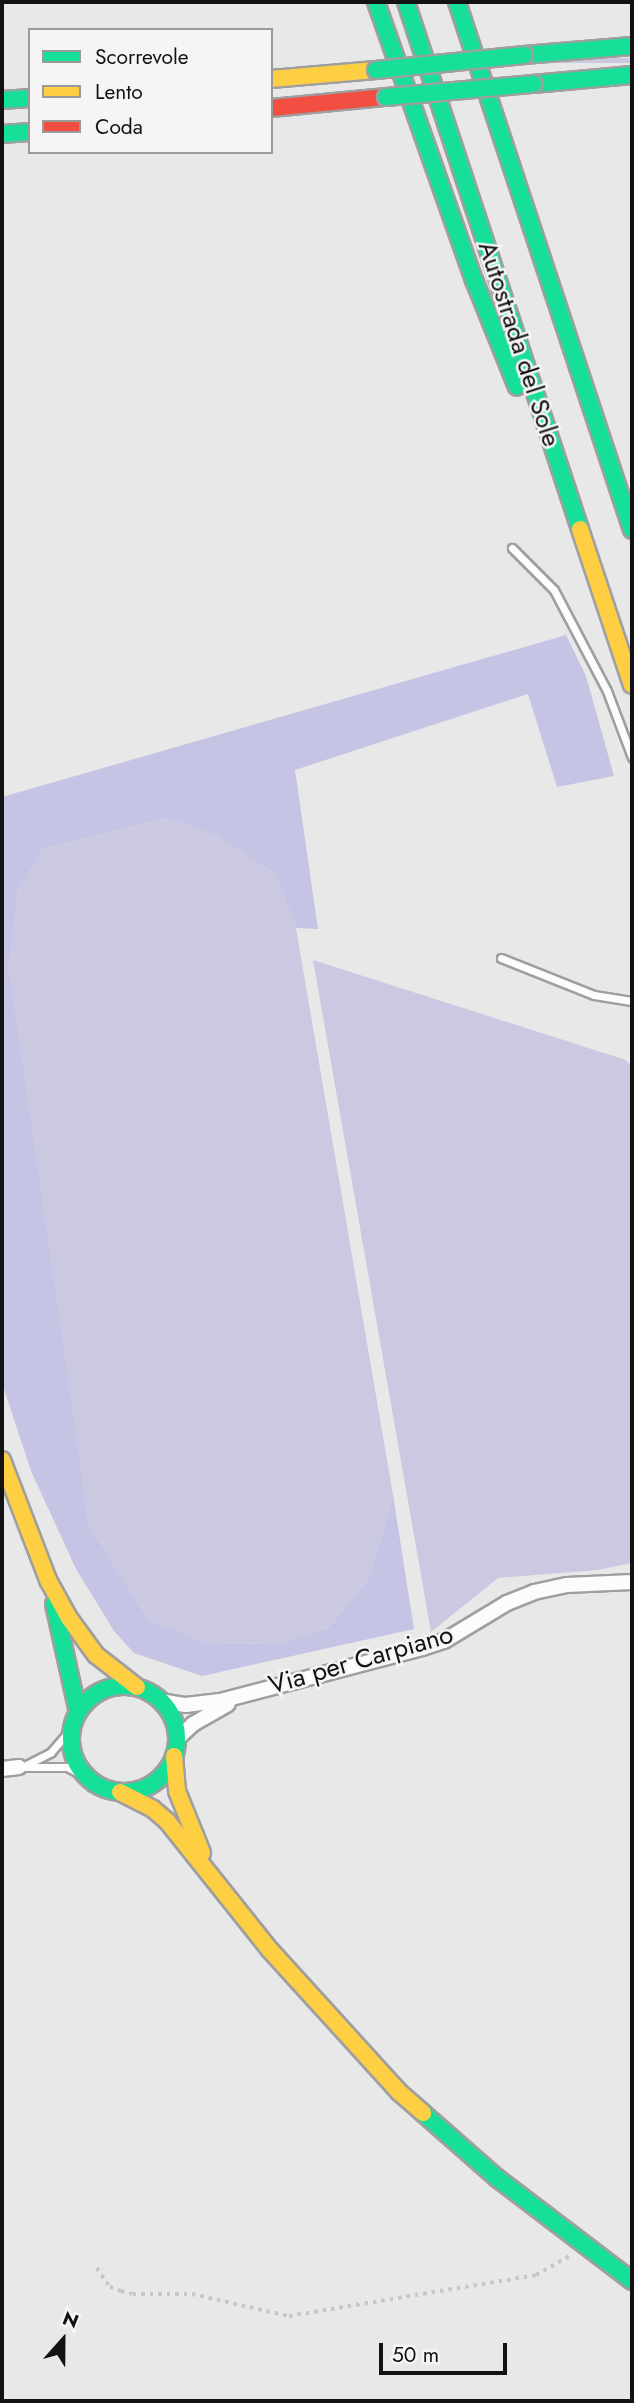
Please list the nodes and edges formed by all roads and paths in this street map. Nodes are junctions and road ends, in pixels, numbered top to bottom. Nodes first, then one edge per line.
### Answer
1 (376, 2) edge
2 (406, 2) edge
3 (457, 2) edge
4 (471, 2) edge
5 (632, 46) edge
6 (632, 75) edge
7 (273, 79) edge
8 (28, 98) edge
9 (2, 100) edge
10 (273, 108) edge
11 (28, 132) edge
12 (2, 134) edge
13 (534, 227) junction
14 (632, 530) edge
15 (512, 548) dead end
16 (598, 585) junction
17 (632, 685) edge
18 (632, 757) edge
19 (501, 958) dead end
20 (632, 1001) edge
21 (2, 1460) edge
22 (48, 1580) junction
23 (632, 1582) edge
24 (138, 1688) junction
25 (248, 1694) junction
26 (160, 1701) junction
27 (78, 1712) junction
28 (71, 1729) junction
29 (177, 1739) junction
30 (174, 1756) junction
31 (19, 1767) junction
32 (2, 1769) edge
33 (85, 1783) junction
34 (113, 1794) junction
35 (227, 1896) junction
36 (581, 2243) junction
37 (97, 2268) dead end
38 (632, 2281) edge

1 - 16 main road
2 - 16 main road, Autostrada del Sole
3 - 13 main road, Autostrada del Sole
4 - 13 main road
5 - 7 main road, bridge
6 - 10 main road, bridge
8 - 9 main road
11 - 12 main road
13 - 14 main road, Autostrada del Sole
15 - 18 lane
16 - 17 main road, Autostrada del Sole
19 - 20 lane
21 - 22 main road
22 - 24 main road
22 - 27 main road
23 - 25 street, Via per Carpiano
24 - 26 main road
24 - 27 main road
25 - 26 street, Via per Carpiano
25 - 29 street, Via per Carpiano
26 - 29 main road
27 - 28 main road
28 - 31 lane
28 - 33 main road
29 - 30 main road
30 - 34 main road
30 - 35 main road
31 - 32 street
31 - 33 lane
33 - 34 path
33 - 34 main road
34 - 35 main road
35 - 36 main road
36 - 37 path
36 - 38 main road

